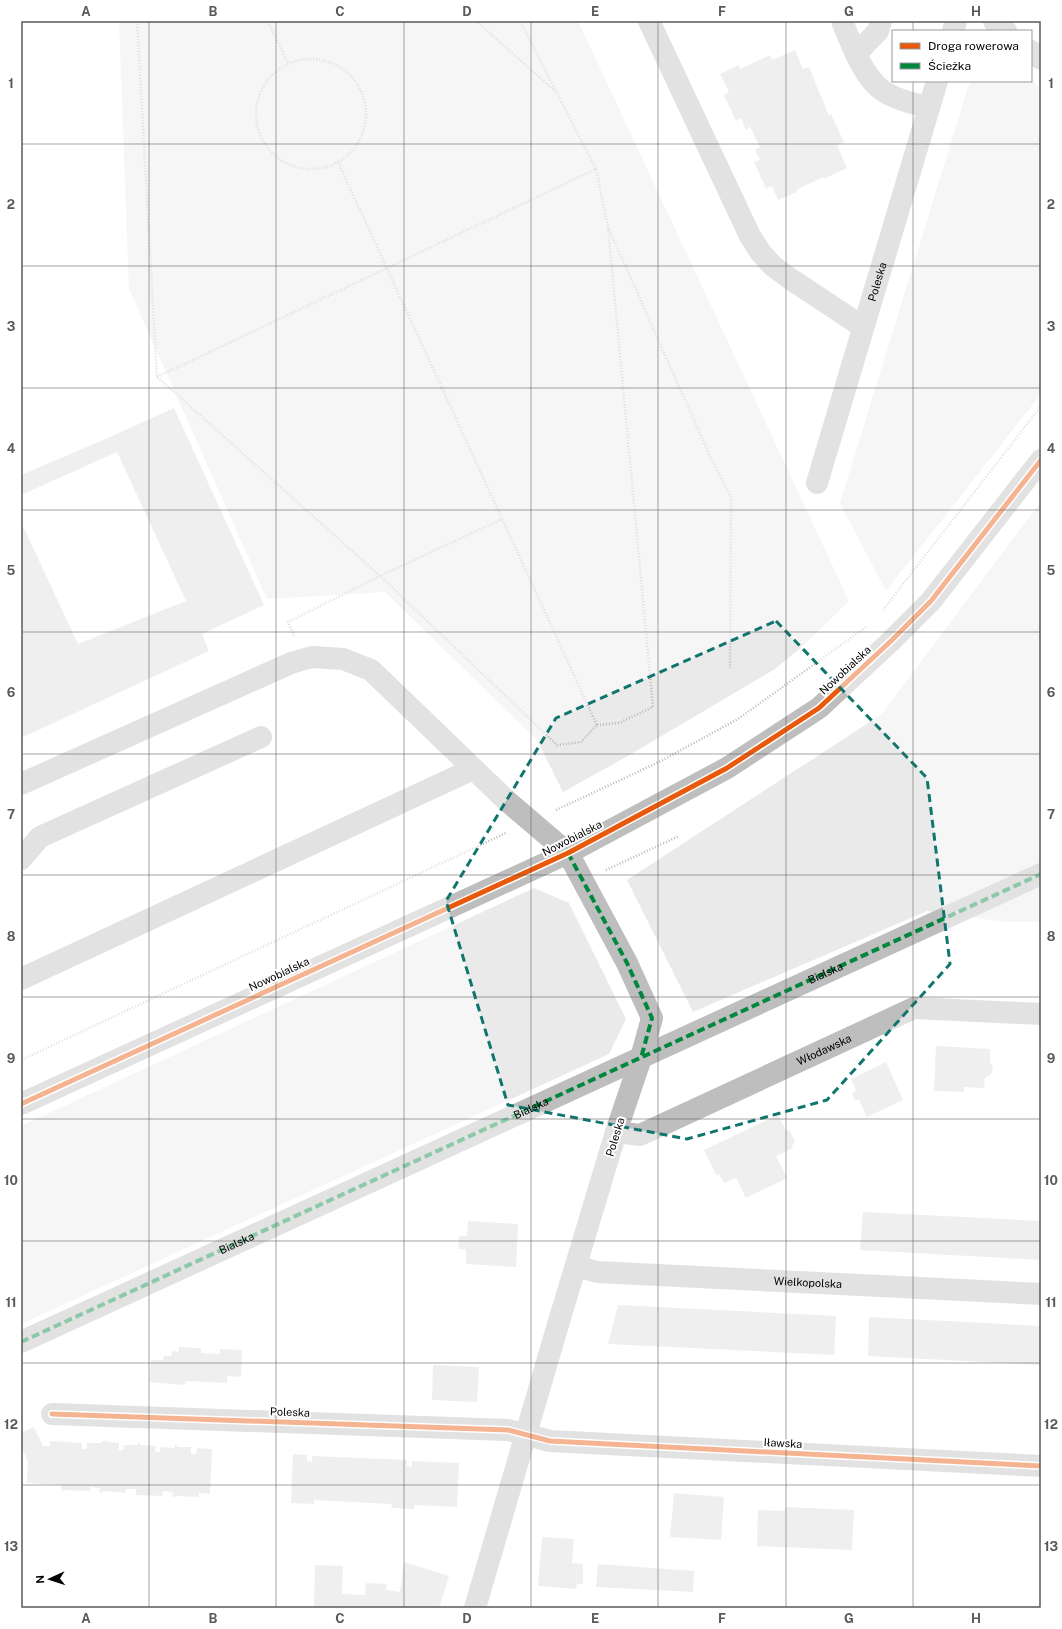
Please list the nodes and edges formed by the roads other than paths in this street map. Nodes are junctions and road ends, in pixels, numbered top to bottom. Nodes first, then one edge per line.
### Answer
1 (649, 21) edge
2 (842, 21) edge
3 (881, 21) edge
4 (994, 21) edge
5 (1005, 30) edge
6 (1032, 52) edge
7 (856, 54) junction
8 (1041, 60) edge
9 (937, 82) edge
10 (929, 108) junction
11 (863, 327) junction
12 (1041, 460) edge
13 (817, 483) dead end
14 (261, 737) dead end
15 (473, 769) junction
16 (21, 784) edge
17 (568, 853) junction
18 (21, 860) edge
19 (1041, 874) edge
20 (21, 978) edge
21 (1041, 1014) edge
22 (641, 1058) junction
23 (21, 1104) edge
24 (616, 1132) junction
25 (576, 1266) junction
26 (1041, 1294) edge
27 (21, 1342) edge
28 (52, 1414) dead end
29 (526, 1435) junction
30 (1041, 1466) edge
31 (475, 1608) edge

1 - 11 street
2 - 7 street
3 - 7 street
4 - 5 street
6 - 8 street
7 - 10 street
9 - 10 street, Poleska
10 - 11 street, Poleska
11 - 13 street, Poleska
12 - 17 street, Nowobialska
14 - 18 street
15 - 16 street
15 - 17 street
15 - 20 street
17 - 22 street, Poleska
17 - 23 street, Nowobialska
19 - 22 street, Bialska
21 - 24 street, Włodawska
22 - 24 street, Poleska
22 - 27 street, Bialska
24 - 25 street, Poleska
25 - 26 street, Wielkopolska
25 - 29 street, Poleska
28 - 29 street, Poleska
29 - 30 street, Iławska
29 - 31 street, Poleska

